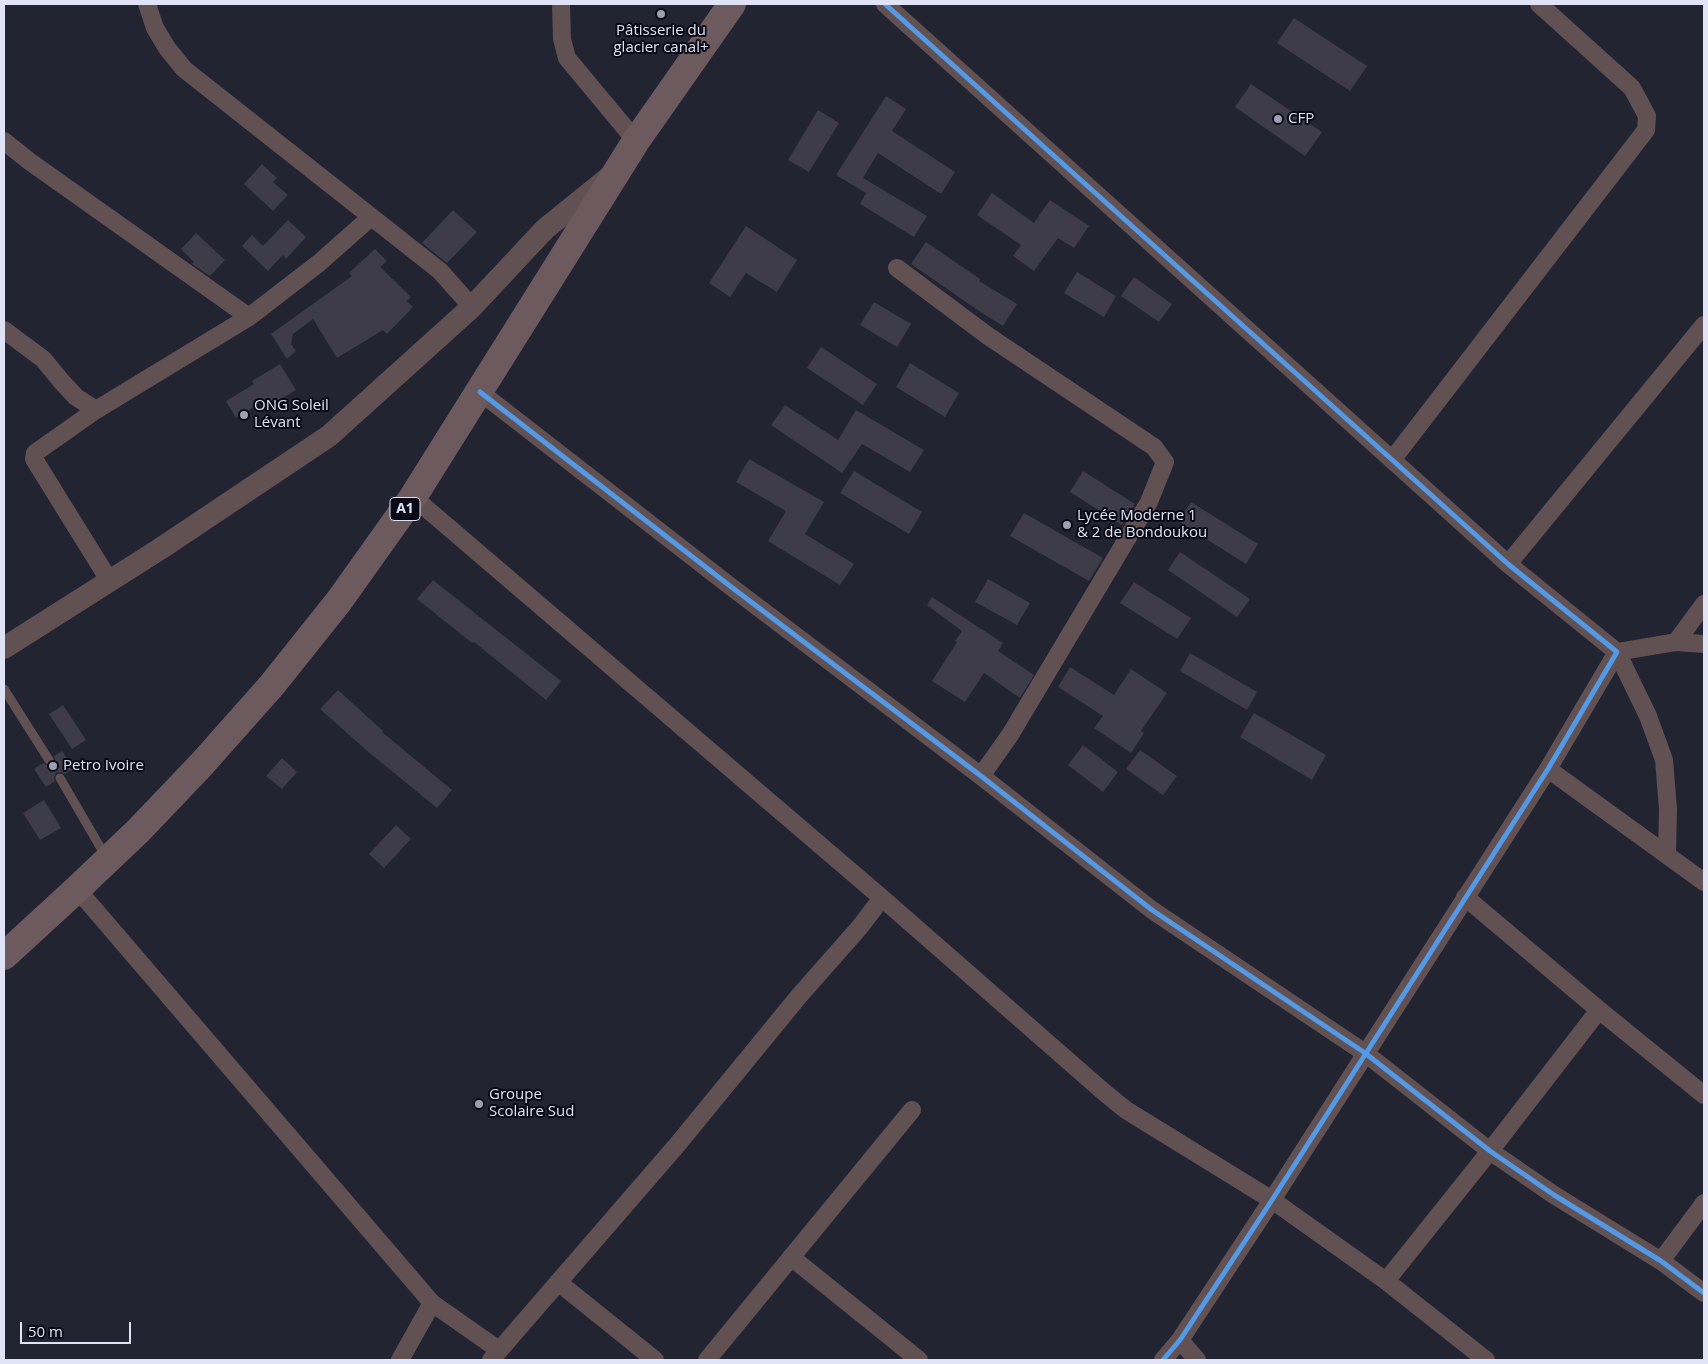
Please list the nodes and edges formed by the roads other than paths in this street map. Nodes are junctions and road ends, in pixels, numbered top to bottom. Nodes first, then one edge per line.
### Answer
1 (147, 4) edge
2 (562, 4) edge
3 (732, 4) edge
4 (885, 4) edge
5 (1539, 4) edge
6 (4, 141) edge
7 (636, 141) junction
8 (618, 170) junction
9 (371, 217) junction
10 (897, 268) dead end
11 (472, 307) junction
12 (249, 317) junction
13 (1704, 325) edge
14 (4, 330) edge
15 (480, 392) junction
16 (96, 410) junction
17 (1392, 460) junction
18 (413, 497) junction
19 (1508, 564) junction
20 (110, 580) junction
21 (1704, 604) edge
22 (1676, 642) junction
23 (1704, 644) edge
24 (4, 648) edge
25 (1617, 652) junction
26 (4, 689) edge
27 (49, 760) dead end
28 (1548, 769) junction
29 (981, 776) junction
30 (60, 778) dead end
31 (1667, 854) junction
32 (108, 860) junction
33 (1704, 882) edge
34 (77, 889) junction
35 (1466, 897) junction
36 (882, 898) junction
37 (4, 956) edge
38 (1599, 1010) junction
39 (1365, 1053) junction
40 (1704, 1095) edge
41 (912, 1110) dead end
42 (1490, 1151) junction
43 (1272, 1200) junction
44 (1704, 1203) edge
45 (791, 1257) junction
46 (1661, 1261) junction
47 (1386, 1281) junction
48 (558, 1282) junction
49 (1704, 1293) edge
50 (432, 1303) junction
51 (1180, 1340) junction
52 (495, 1355) edge
53 (400, 1360) edge
54 (655, 1360) edge
55 (707, 1360) edge
56 (919, 1360) edge
57 (1163, 1360) edge
58 (1197, 1360) edge
59 (1486, 1360) edge

1 - 9 street
2 - 7 street
3 - 7 main road, A1
4 - 17 street
5 - 17 street
6 - 12 street
7 - 8 main road, A1
8 - 11 street
8 - 15 main road, A1
9 - 11 street
9 - 12 street
10 - 29 street
11 - 20 street
12 - 16 street
13 - 19 street
14 - 16 street
15 - 18 main road, A1
15 - 29 street
16 - 20 street
17 - 19 street
18 - 32 main road, A1
18 - 36 street
19 - 25 street
20 - 24 street
21 - 22 street
22 - 23 street
22 - 25 street
25 - 28 street
25 - 31 street
26 - 27 lane
28 - 31 street
28 - 35 street
29 - 39 street
30 - 32 lane
31 - 33 street
32 - 34 main road, A1
34 - 37 main road, A1
34 - 50 street
35 - 38 street
35 - 39 street
36 - 43 street
36 - 48 street
38 - 40 street
38 - 42 street
39 - 42 street
39 - 43 street
41 - 45 street
42 - 46 street
42 - 47 street
43 - 47 street
43 - 51 street
44 - 46 street
45 - 55 street
45 - 56 street
46 - 49 street
47 - 59 street
48 - 52 street
48 - 54 street
50 - 52 street
50 - 53 street
51 - 57 street
51 - 58 street

